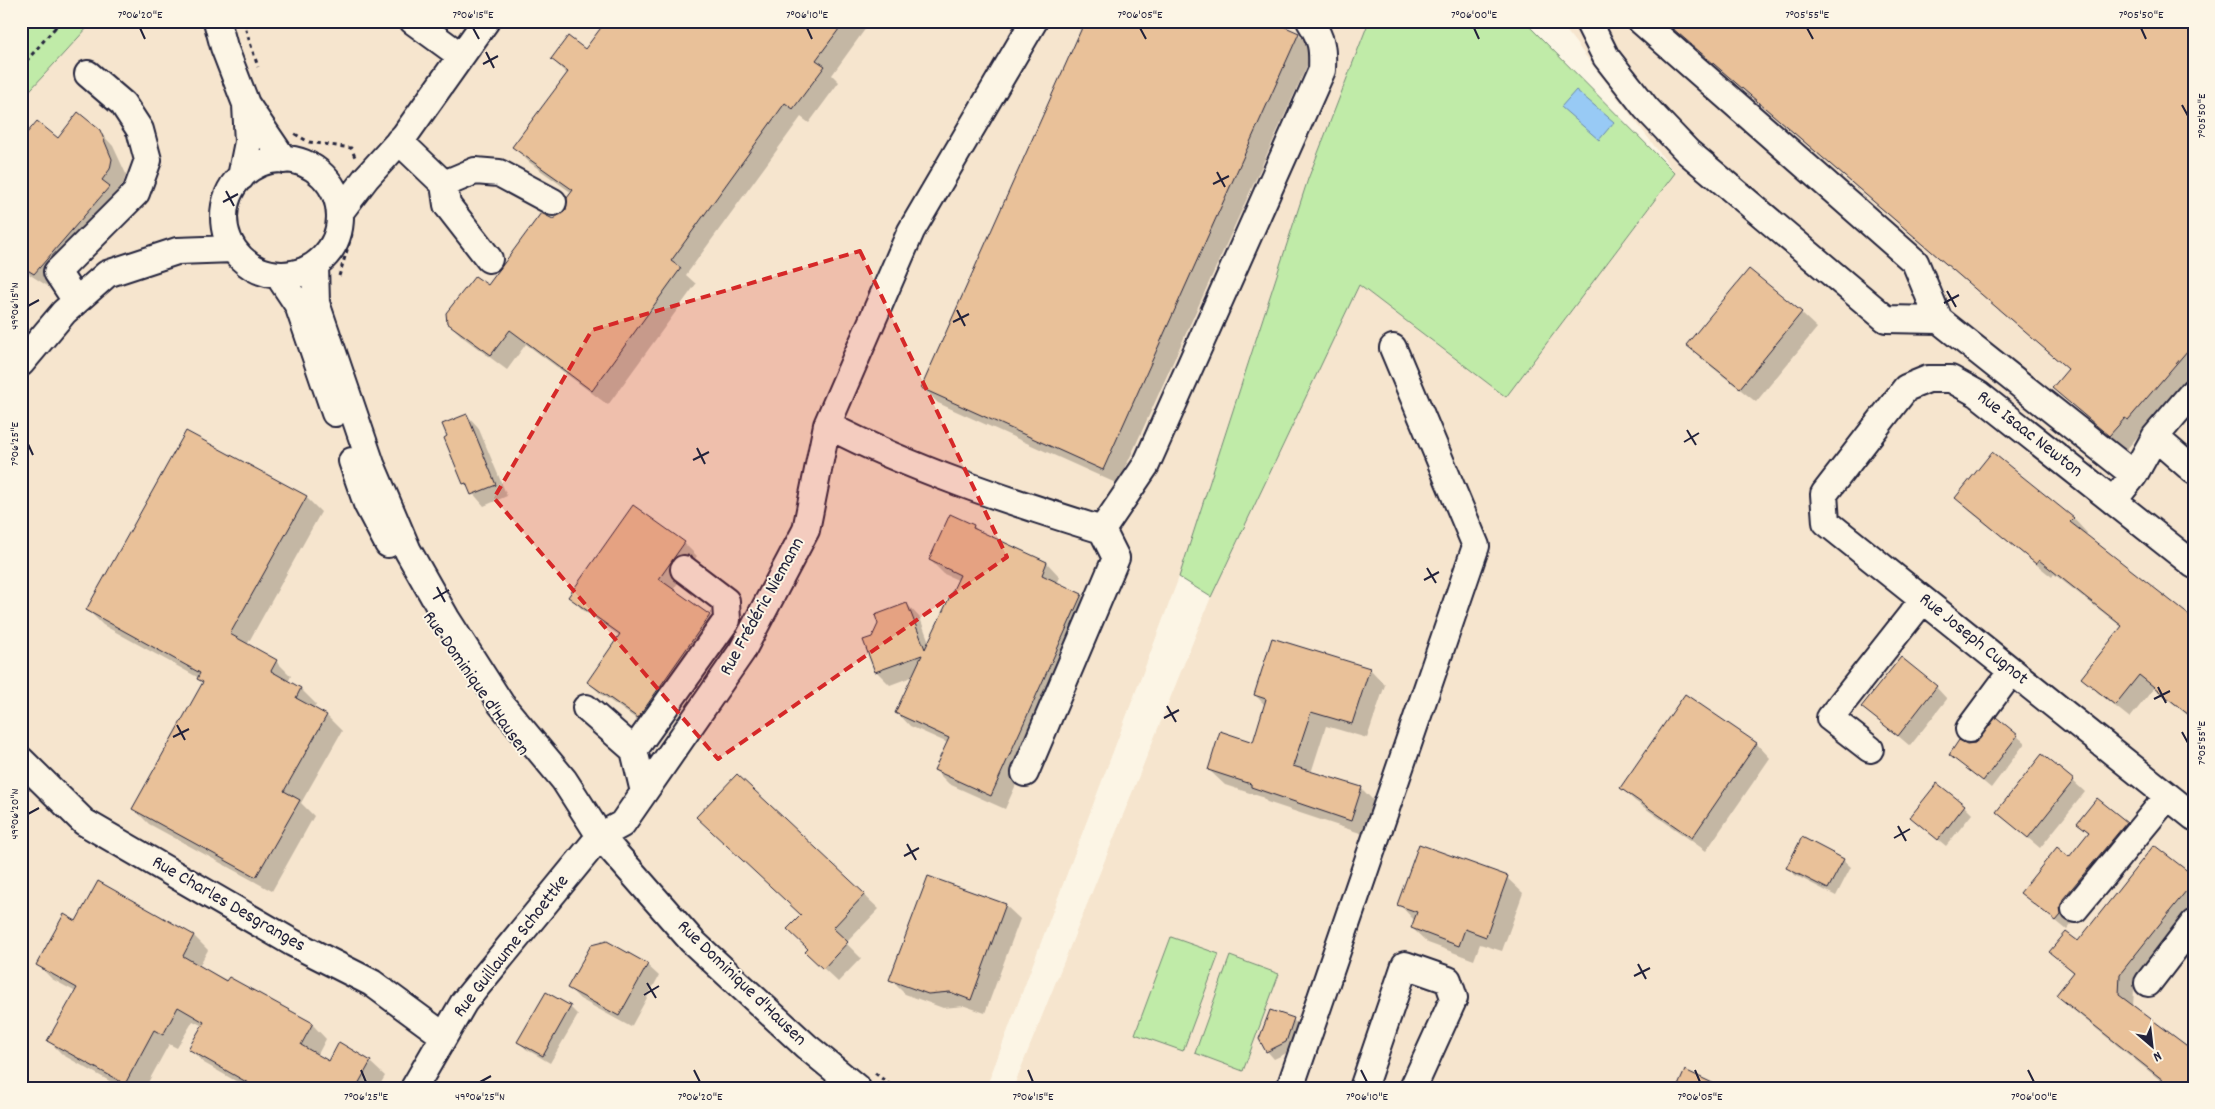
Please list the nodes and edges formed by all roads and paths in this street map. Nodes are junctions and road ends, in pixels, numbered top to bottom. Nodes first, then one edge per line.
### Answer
1 (39, 21) edge
2 (61, 21) edge
3 (217, 21) edge
4 (243, 21) edge
5 (413, 21) edge
6 (486, 21) edge
7 (1034, 21) edge
8 (1310, 21) edge
9 (1588, 21) edge
10 (1641, 21) edge
11 (57, 26) junction
12 (461, 56) junction
13 (21, 67) edge
14 (258, 69) dead end
15 (88, 74) dead end
16 (246, 104) junction
17 (288, 130) dead end
18 (399, 141) junction
19 (284, 160) junction
20 (313, 168) junction
21 (241, 177) junction
22 (366, 178) junction
23 (444, 184) junction
24 (553, 202) dead end
25 (224, 217) junction
26 (348, 218) junction
27 (234, 249) junction
28 (177, 251) junction
29 (489, 258) dead end
30 (315, 265) junction
31 (278, 275) junction
32 (339, 278) dead end
33 (76, 301) junction
34 (1939, 320) junction
35 (1393, 348) dead end
36 (21, 363) edge
37 (2194, 391) edge
38 (827, 425) junction
39 (2155, 437) junction
40 (1865, 441) joint
41 (2194, 471) edge
42 (2134, 475) junction
43 (2113, 501) junction
44 (1102, 530) junction
45 (2194, 565) edge
46 (684, 569) dead end
47 (1923, 600) junction
48 (2012, 671) junction
49 (586, 708) dead end
50 (1969, 729) dead end
51 (1870, 749) dead end
52 (634, 750) junction
53 (21, 760) edge
54 (1025, 773) dead end
55 (644, 792) junction
56 (2168, 796) junction
57 (2194, 817) edge
58 (596, 832) junction
59 (2075, 908) dead end
60 (2194, 923) edge
61 (2148, 983) dead end
62 (444, 1036) junction
63 (864, 1079) edge
64 (414, 1088) edge
65 (894, 1088) edge
66 (1290, 1088) edge
67 (1363, 1088) edge
68 (1413, 1088) edge

1 - 11 path
2 - 11 path
3 - 16 street
4 - 14 path
5 - 12 street
6 - 12 street
7 - 38 street, Rue Frédéric Niemann
8 - 44 street
9 - 34 street
10 - 34 street
11 - 13 path
12 - 18 street
15 - 33 street
16 - 19 street
16 - 21 street
17 - 22 path
18 - 22 street
18 - 23 street
19 - 20 street
19 - 21 street
20 - 22 street
20 - 26 street
21 - 25 street
22 - 26 street
23 - 24 street
23 - 29 street
25 - 27 street
25 - 28 street
26 - 30 street
26 - 32 path
27 - 28 street
27 - 31 street
28 - 33 street
30 - 31 street
30 - 58 street, Rue Dominique d'Hausen
31 - 58 street, Rue Dominique d'Hausen
33 - 36 street
34 - 42 street
35 - 66 street
37 - 39 street
38 - 44 street
38 - 55 street, Rue Frédéric Niemann
39 - 41 street
39 - 42 street
40 - 43 street, Rue Isaac Newton
40 - 47 street, Rue Joseph Cugnot
42 - 43 street
43 - 45 street, Rue Isaac Newton
44 - 54 street
46 - 52 street
47 - 48 street, Rue Joseph Cugnot
47 - 51 street
48 - 50 street
48 - 56 street, Rue Joseph Cugnot
49 - 52 street
52 - 55 street
53 - 62 street, Rue Charles Desgranges
55 - 58 street, Rue Frédéric Niemann
56 - 57 street, Rue Joseph Cugnot
56 - 59 street
58 - 62 street, Rue Guillaume Schoettke
58 - 63 street, Rue Dominique d'Hausen
60 - 61 street
62 - 64 street, Rue Guillaume Schoettke
63 - 65 path
67 - 68 street

